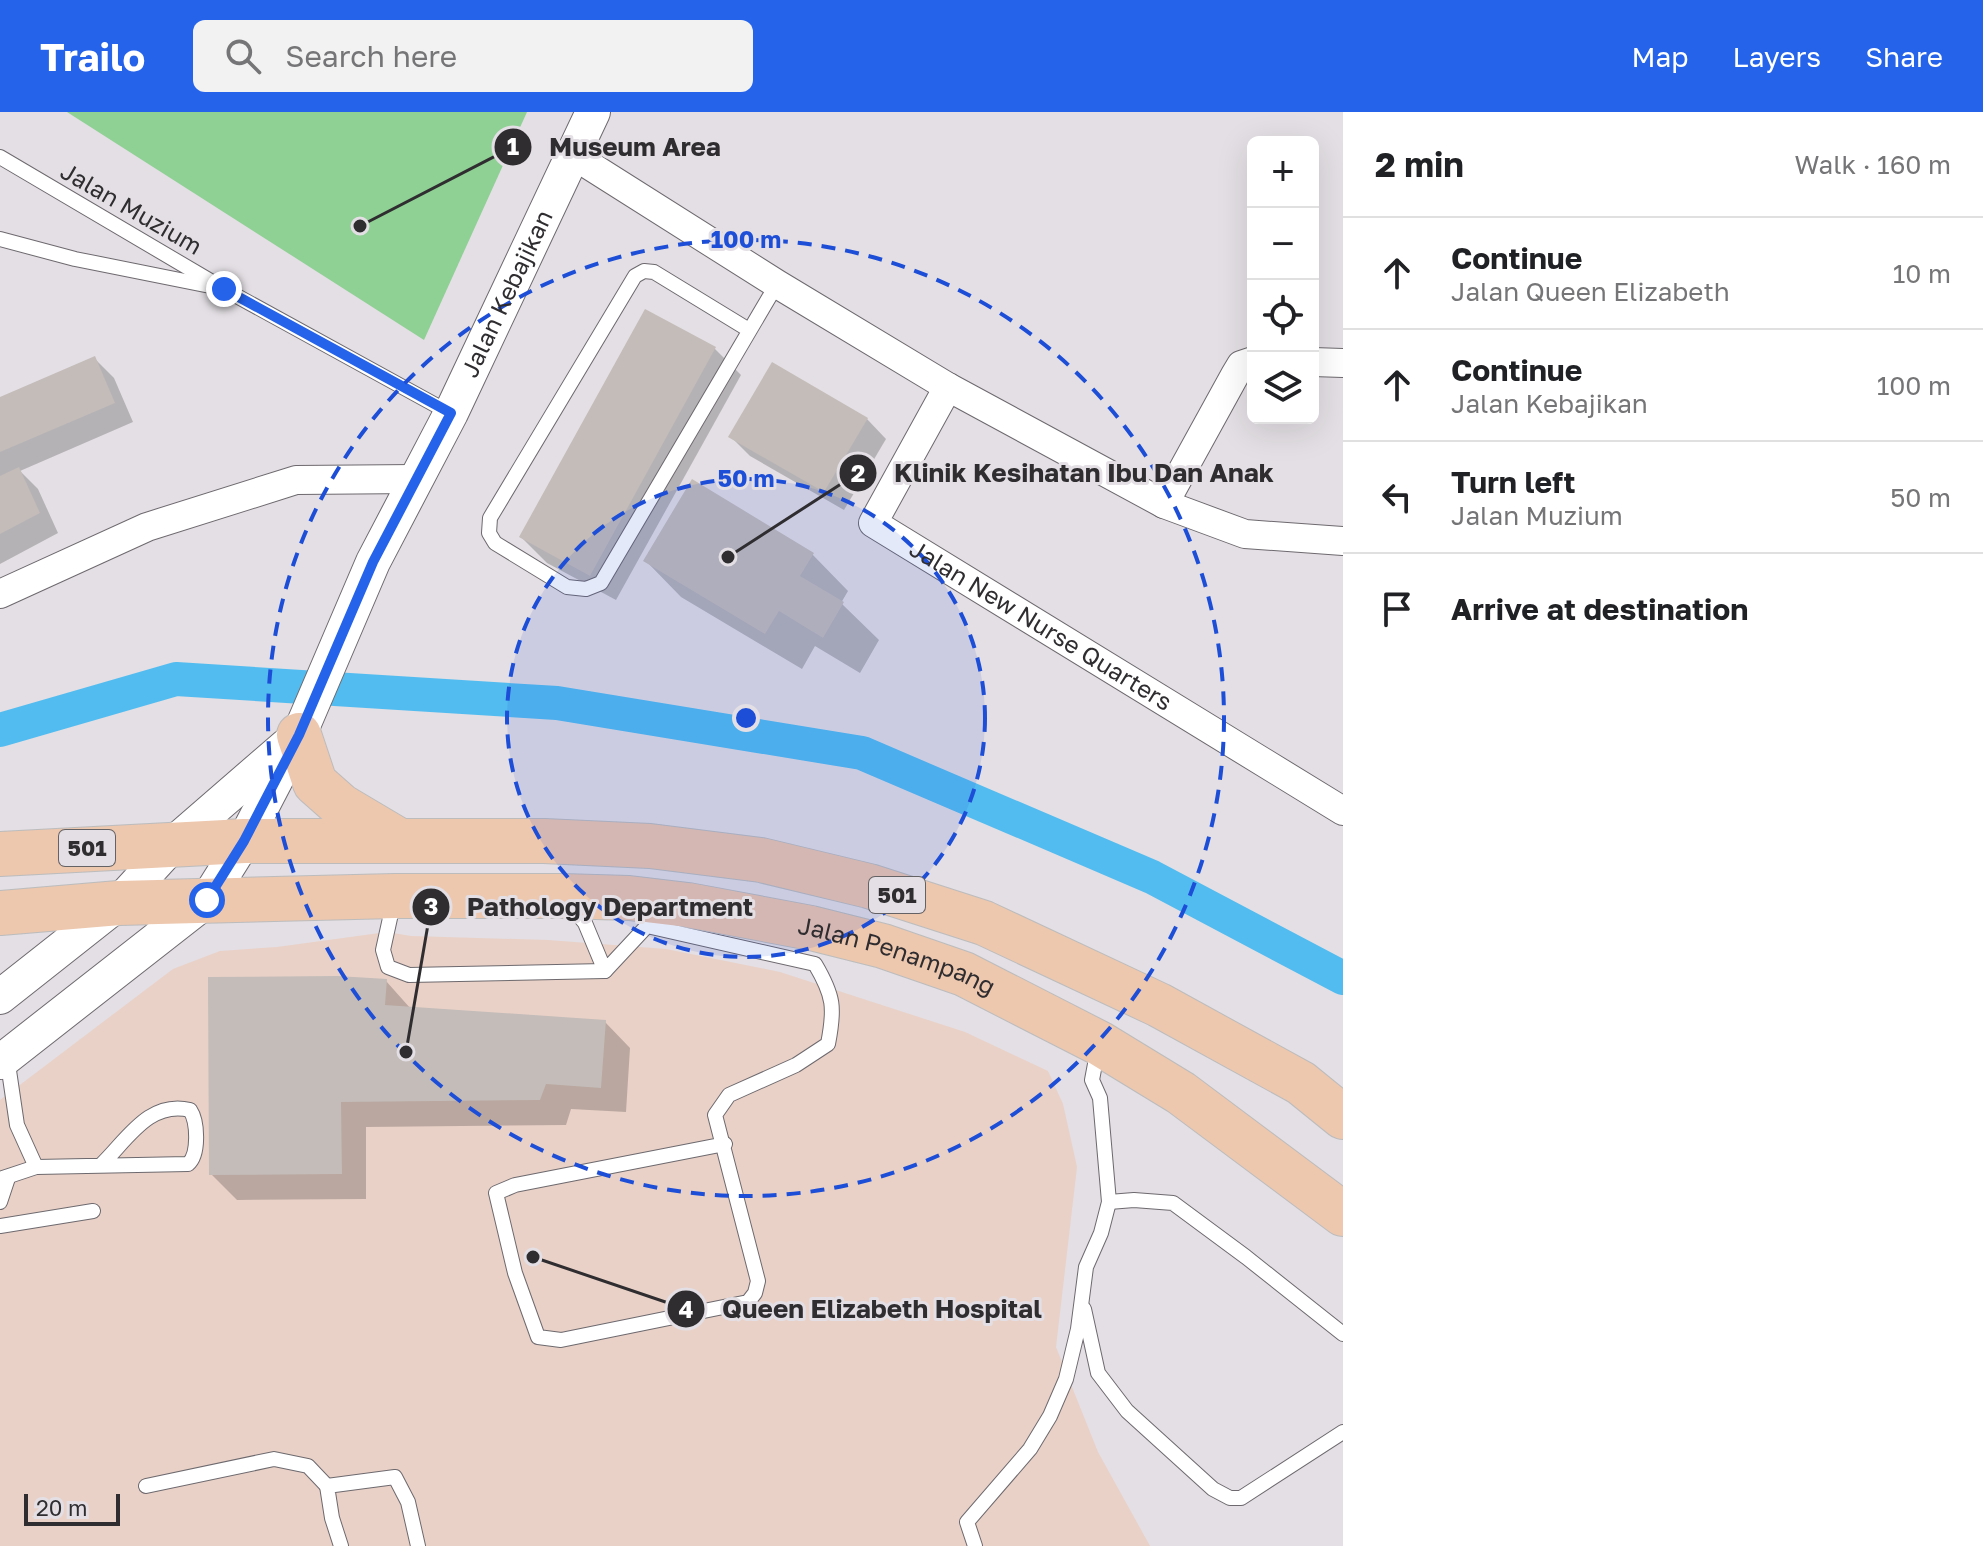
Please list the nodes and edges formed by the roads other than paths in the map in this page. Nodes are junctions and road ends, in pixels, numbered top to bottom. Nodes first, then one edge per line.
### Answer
1 (593, 112) edge
2 (573, 155) junction
3 (0, 157) edge
4 (0, 239) edge
5 (777, 284) junction
6 (224, 289) junction
7 (749, 330) junction
8 (1319, 362) edge
9 (1247, 363) edge
10 (1343, 363) edge
11 (948, 387) junction
12 (451, 413) junction
13 (416, 479) junction
14 (1164, 504) junction
15 (1343, 541) edge
16 (0, 594) edge
17 (299, 735) junction
18 (1343, 811) edge
19 (244, 841) junction
20 (402, 842) junction
21 (174, 843) junction
22 (0, 854) edge
23 (395, 896) junction
24 (562, 896) junction
25 (207, 900) junction
26 (119, 903) junction
27 (0, 913) edge
28 (984, 923) junction
29 (605, 971) junction
30 (964, 974) junction
31 (0, 997) edge
32 (1099, 1043) junction
33 (3, 1060) edge
34 (1343, 1117) edge
35 (725, 1144) junction
36 (101, 1165) junction
37 (36, 1167) junction
38 (4, 1178) edge
39 (0, 1202) edge
40 (1109, 1202) junction
41 (93, 1211) dead end
42 (1343, 1214) edge
43 (0, 1226) edge
44 (1082, 1300) junction
45 (1343, 1334) edge
46 (1343, 1432) edge
47 (146, 1486) dead end
48 (327, 1486) junction
49 (341, 1546) edge
50 (418, 1546) edge
51 (975, 1546) edge

1 - 2 street, Jalan Kebajikan
2 - 5 street
2 - 12 street, Jalan Kebajikan
3 - 6 lane, Jalan Muzium
4 - 6 lane
5 - 7 lane
5 - 11 street
6 - 12 lane, Jalan Muzium
7 - 7 lane
8 - 10 street
9 - 14 street
11 - 14 street
11 - 18 street, Jalan New Nurse Quarters
12 - 13 street, Jalan Kebajikan
13 - 16 street
13 - 17 street, Jalan Kebajikan
14 - 15 street
17 - 19 street, Jalan Kebajikan
17 - 20 main road
17 - 21 street, Jalan Kebajikan
19 - 20 main road, 501
19 - 21 main road, 501
19 - 25 street, Jalan Kebajikan
20 - 28 main road, 501
21 - 22 main road, 501
21 - 26 street, Jalan Kebajikan
23 - 24 main road, Jalan Penampang / 501
23 - 25 main road, Jalan Penampang / 501
23 - 29 lane
24 - 29 lane
24 - 30 main road, Jalan Penampang / 501
25 - 26 main road, Jalan Penampang / 501
25 - 33 street, Jalan Kebajikan
26 - 27 main road, Jalan Penampang / 501
26 - 31 street, Jalan Kebajikan
28 - 30 main road
28 - 34 main road, 501
29 - 35 lane
30 - 32 main road, Jalan Penampang / 501
32 - 40 lane
32 - 42 main road, Jalan Penampang / 501
33 - 37 lane
35 - 35 lane
36 - 36 lane
36 - 37 lane
37 - 38 lane
38 - 39 lane
40 - 44 lane
40 - 45 lane
41 - 43 lane
44 - 46 lane
44 - 51 lane
47 - 48 lane
48 - 49 lane
48 - 50 lane

